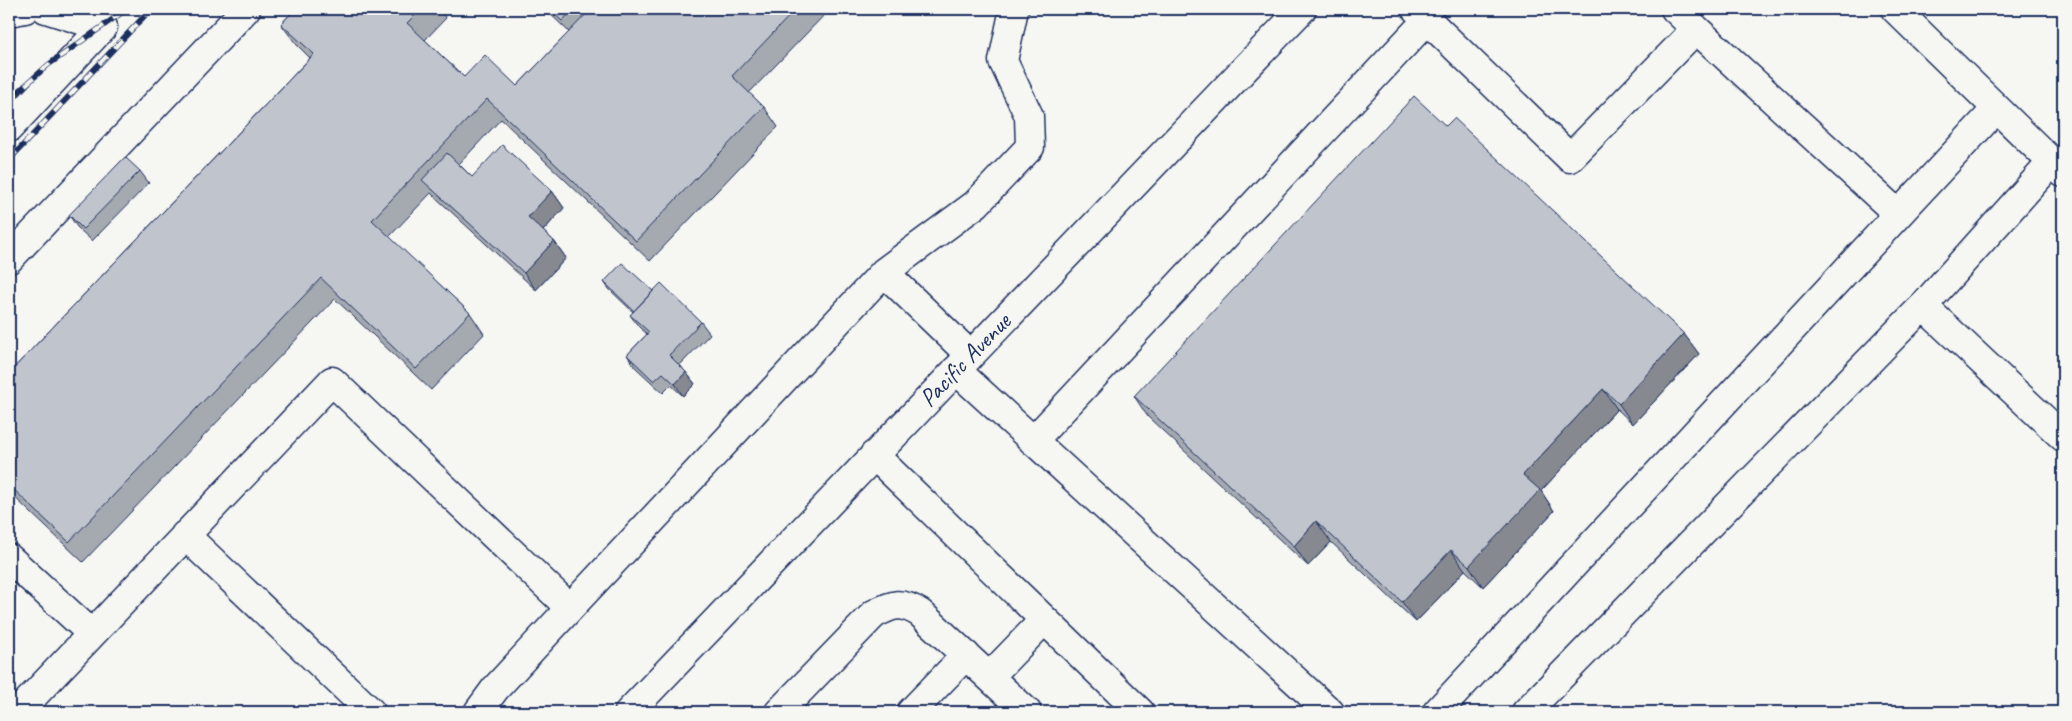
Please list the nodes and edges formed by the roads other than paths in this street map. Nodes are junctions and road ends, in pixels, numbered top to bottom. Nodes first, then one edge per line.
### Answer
1 (25, 9) edge
2 (46, 9) edge
3 (246, 9) edge
4 (1014, 9) edge
5 (1302, 9) edge
6 (1675, 9) edge
7 (1895, 9) edge
8 (9, 12) edge
9 (1422, 14) edge
10 (1696, 29) junction
11 (1996, 109) junction
12 (9, 128) edge
13 (2058, 168) edge
14 (1898, 214) junction
15 (9, 259) edge
16 (884, 272) junction
17 (1923, 306) junction
18 (963, 362) junction
19 (2063, 437) edge
20 (1033, 441) junction
21 (874, 456) junction
22 (184, 535) junction
23 (9, 558) edge
24 (570, 608) junction
25 (1044, 620) junction
26 (92, 634) junction
27 (966, 655) junction
28 (990, 676) junction
29 (919, 710) edge
30 (18, 712) edge
31 (371, 712) edge
32 (478, 712) edge
33 (629, 712) edge
34 (779, 712) edge
35 (1027, 712) edge
36 (1140, 712) edge
37 (1330, 712) edge
38 (1437, 712) edge
39 (1526, 712) edge

1 - 8 street
2 - 12 street
3 - 15 street
4 - 16 street
5 - 18 street, Pacific Avenue
6 - 10 street
7 - 11 street
9 - 10 street
9 - 20 street
10 - 14 street
11 - 13 street
11 - 14 street
13 - 17 street
14 - 38 street
16 - 18 street
16 - 24 street
17 - 19 street
17 - 39 street
18 - 20 street
18 - 21 street, Pacific Avenue
20 - 37 street
21 - 25 street
21 - 33 street, Pacific Avenue
22 - 24 street
22 - 26 street
22 - 31 street
23 - 26 street
24 - 32 street
25 - 28 street
25 - 36 street
26 - 30 street
27 - 28 street
27 - 29 street
27 - 34 street
28 - 35 street

